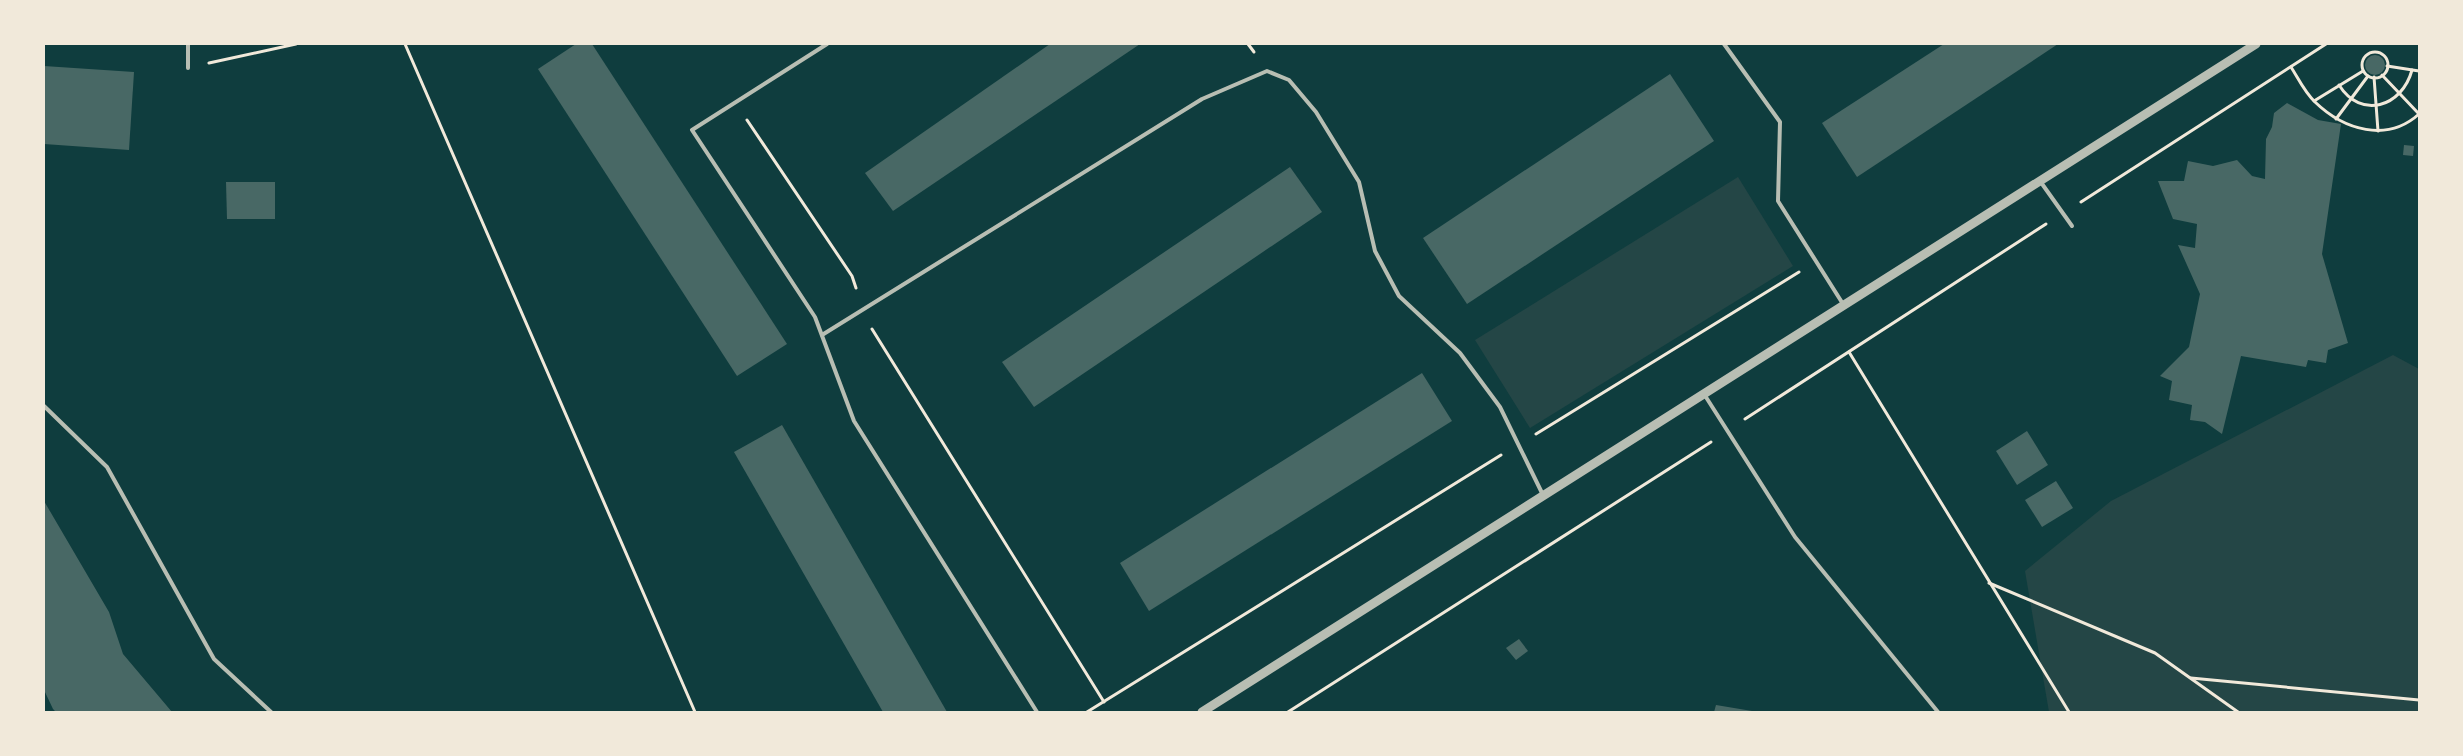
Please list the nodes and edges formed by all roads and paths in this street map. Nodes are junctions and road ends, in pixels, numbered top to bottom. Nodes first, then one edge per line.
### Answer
1 (188, 44) edge
2 (296, 44) edge
3 (405, 44) edge
4 (827, 44) edge
5 (1724, 44) edge
6 (2256, 44) edge
7 (2326, 44) edge
8 (2387, 66) junction
9 (2290, 67) junction
10 (188, 68) joint
11 (2412, 70) junction
12 (2363, 71) junction
13 (2419, 71) edge
14 (2382, 75) junction
15 (2368, 76) junction
16 (2374, 78) junction
17 (2339, 85) junction
18 (2401, 94) junction
19 (2351, 99) junction
20 (2314, 101) junction
21 (735, 102) junction
22 (2376, 105) junction
23 (2419, 114) edge
24 (2336, 119) junction
25 (2378, 131) junction
26 (2040, 180) junction
27 (2063, 214) junction
28 (2072, 226) dead end
29 (1816, 261) junction
30 (1844, 304) junction
31 (864, 309) junction
32 (822, 335) junction
33 (1849, 352) junction
34 (1704, 394) junction
35 (44, 406) edge
36 (1727, 431) junction
37 (1517, 445) junction
38 (1544, 495) junction
39 (1988, 583) junction
40 (2190, 678) junction
41 (2419, 700) edge
42 (1104, 702) junction
43 (270, 712) edge
44 (695, 712) edge
45 (1037, 712) edge
46 (1087, 712) edge
47 (1202, 712) edge
48 (1288, 712) edge
49 (1938, 712) edge
50 (2069, 712) edge
51 (2238, 712) edge

1 - 10 lane
2 - 10 path
3 - 44 path
4 - 21 lane
5 - 29 lane
6 - 26 street
7 - 9 path
8 - 11 path
8 - 12 path
8 - 14 path
9 - 20 path
9 - 27 path
11 - 13 path
11 - 18 path
12 - 15 path
12 - 17 path
14 - 16 path
14 - 18 path
15 - 16 path
15 - 19 path
16 - 22 path
17 - 19 path
17 - 20 path
18 - 22 path
18 - 23 path
19 - 22 path
19 - 24 path
20 - 24 path
21 - 31 path
21 - 32 lane
22 - 25 path
23 - 25 path
24 - 25 path
26 - 27 lane
26 - 30 street
27 - 28 lane
27 - 33 path
29 - 30 lane
29 - 37 path
30 - 34 street
31 - 32 lane
31 - 37 lane
31 - 42 path
32 - 45 lane
33 - 36 path
33 - 39 path
34 - 36 lane
34 - 38 street
35 - 43 lane
36 - 48 path
36 - 49 lane
37 - 38 lane
37 - 42 path
38 - 47 street
39 - 40 path
39 - 50 path
40 - 41 path
40 - 51 path
42 - 46 path

